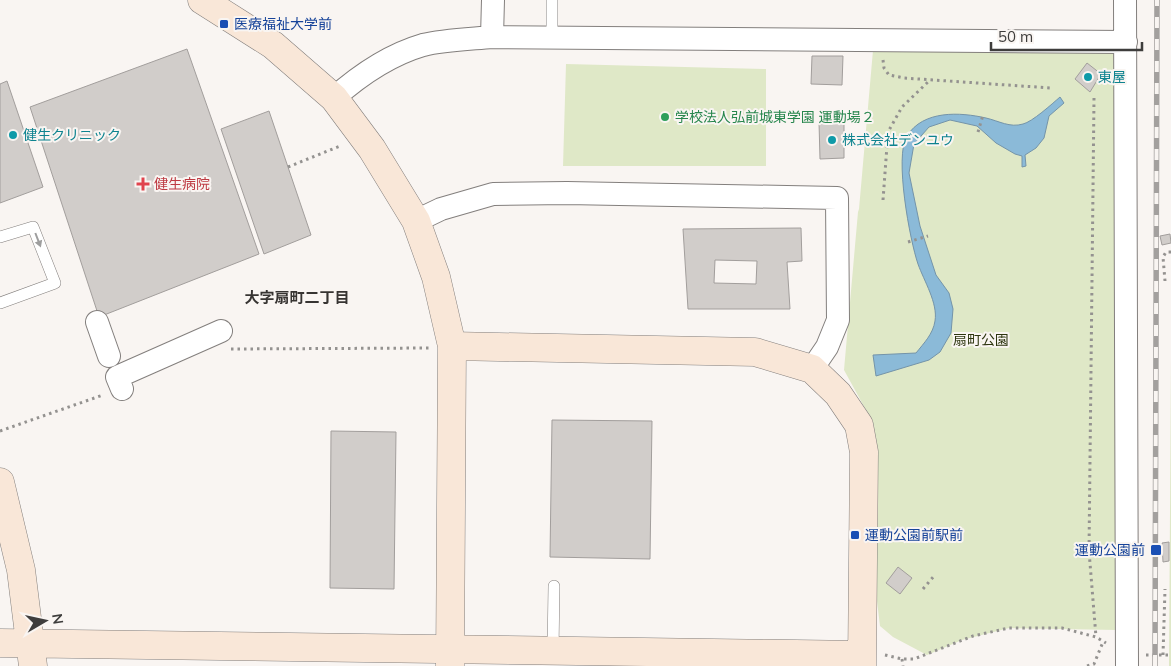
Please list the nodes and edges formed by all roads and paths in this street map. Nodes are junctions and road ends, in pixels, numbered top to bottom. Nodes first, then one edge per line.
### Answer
1 (202, 0) edge
2 (493, 0) edge
3 (552, 0) edge
4 (1125, 0) edge
5 (492, 37) junction
6 (552, 37) junction
7 (883, 39) junction
8 (1126, 42) junction
9 (930, 79) junction
10 (1051, 88) dead end
11 (334, 98) junction
12 (1094, 98) dead end
13 (983, 115) dead end
14 (978, 132) dead end
15 (347, 143) dead end
16 (288, 167) dead end
17 (883, 200) dead end
18 (416, 222) junction
19 (928, 236) dead end
20 (0, 237) edge
21 (908, 242) dead end
22 (1171, 252) edge
23 (1165, 281) dead end
24 (0, 303) edge
25 (97, 322) dead end
26 (224, 340) joint
27 (452, 346) junction
28 (109, 356) dead end
29 (812, 369) junction
30 (122, 389) joint
31 (0, 431) edge
32 (0, 482) edge
33 (934, 576) dead end
34 (554, 586) dead end
35 (923, 589) dead end
36 (1165, 589) dead end
37 (1096, 637) junction
38 (1103, 642) junction
39 (0, 643) edge
40 (553, 651) junction
41 (31, 655) edge
42 (450, 658) edge
43 (902, 658) junction
44 (756, 660) edge
45 (862, 661) edge
46 (1127, 661) edge
47 (903, 666) edge
48 (1087, 666) edge

1 - 11 street
2 - 5 street
3 - 6 lane
4 - 8 street
5 - 6 street
5 - 11 street
6 - 7 street
7 - 8 street
7 - 9 path
8 - 46 street
9 - 10 path
9 - 17 path
11 - 18 street
12 - 37 path
13 - 14 path
15 - 16 path
18 - 27 street
18 - 29 street
19 - 21 path
20 -> 24 lane
22 - 23 path
25 - 28 street
26 - 27 path
26 - 30 street
27 - 29 street
27 - 42 street
29 - 45 street
30 - 31 path
32 - 41 street
33 - 35 path
34 - 40 lane
36 - 46 path
37 - 38 path
37 - 43 path
38 - 46 path
38 - 48 path
39 - 41 street
40 - 42 street
40 - 44 street
41 - 42 street
43 - 45 path
43 - 47 path
44 - 45 street

